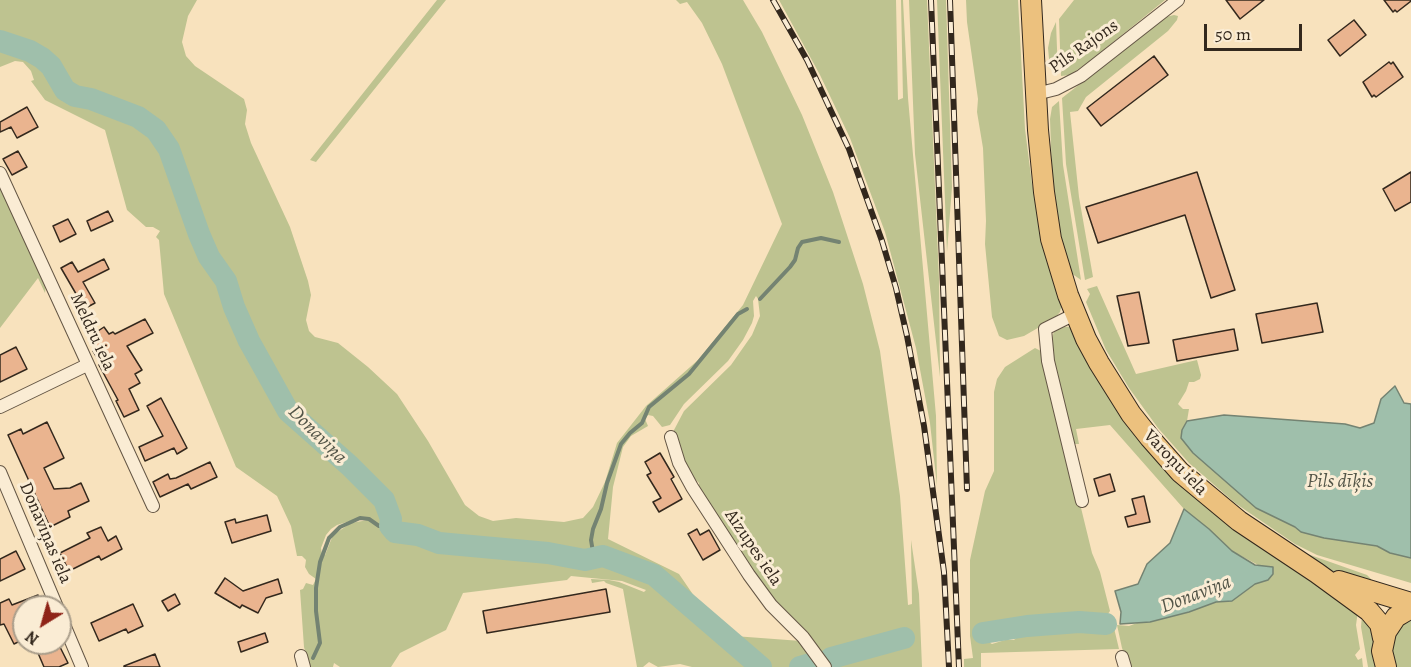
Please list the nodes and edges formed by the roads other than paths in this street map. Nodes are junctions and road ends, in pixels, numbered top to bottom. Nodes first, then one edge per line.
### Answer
1 (1031, 0) edge
2 (1178, 0) edge
3 (1036, 94) junction
4 (0, 172) edge
5 (1075, 314) junction
6 (87, 364) junction
7 (0, 406) edge
8 (671, 437) dead end
9 (0, 472) edge
10 (1082, 501) dead end
11 (153, 506) dead end
12 (1317, 573) junction
13 (52, 595) edge
14 (1411, 603) edge
15 (1411, 609) edge
16 (1383, 638) junction
17 (72, 643) edge
18 (82, 667) edge
19 (825, 667) edge
20 (1386, 667) edge

1 - 3 highway, Varoņu iela
2 - 3 street, Pils Rajons
3 - 5 highway, Varoņu iela
4 - 6 street, Meldru iela
5 - 10 street
5 - 12 highway, Varoņu iela
6 - 7 street
6 - 11 street, Meldru iela
8 - 19 street, Aizupes iela
9 - 13 street, Donaviņas iela
12 - 14 highway, Varoņu iela
12 - 16 highway, Varoņu iela
15 - 16 highway
16 - 20 highway
17 - 18 street

